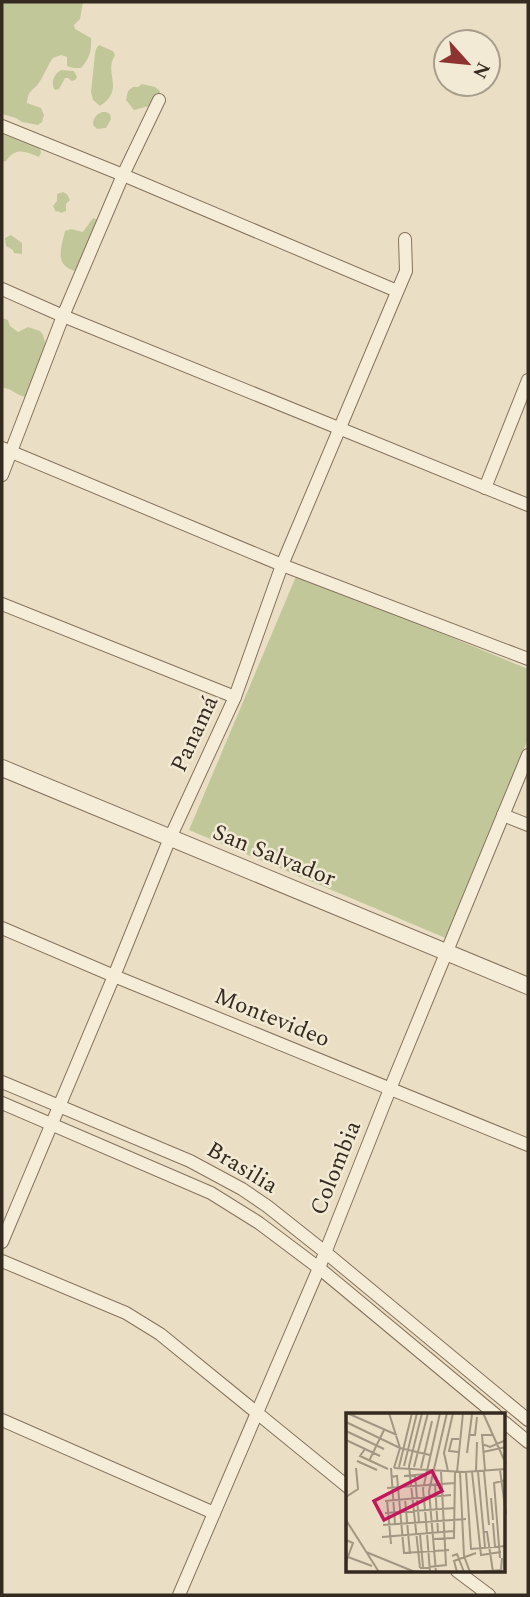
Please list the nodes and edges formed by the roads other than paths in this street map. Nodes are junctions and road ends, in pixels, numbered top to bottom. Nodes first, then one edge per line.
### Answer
1 (159, 100) dead end
2 (2, 126) edge
3 (123, 174) junction
4 (405, 239) dead end
5 (2, 289) edge
6 (397, 291) junction
7 (63, 316) junction
8 (528, 380) edge
9 (340, 428) junction
10 (7, 450) edge
11 (2, 475) edge
12 (485, 488) junction
13 (528, 505) edge
14 (282, 565) junction
15 (2, 604) edge
16 (528, 659) edge
17 (235, 697) junction
18 (528, 755) edge
19 (2, 768) edge
20 (502, 815) junction
21 (528, 825) edge
22 (170, 838) junction
23 (2, 928) edge
24 (447, 951) junction
25 (114, 976) junction
26 (528, 986) edge
27 (2, 1082) edge
28 (390, 1089) junction
29 (2, 1103) edge
30 (60, 1105) junction
31 (52, 1125) junction
32 (528, 1145) edge
33 (2, 1242) edge
34 (325, 1252) junction
35 (2, 1261) edge
36 (319, 1268) junction
37 (417, 1328) junction
38 (406, 1341) junction
39 (257, 1412) junction
40 (494, 1413) edge
41 (2, 1420) edge
42 (528, 1420) edge
43 (505, 1423) edge
44 (528, 1442) edge
45 (346, 1485) edge
46 (214, 1513) junction
47 (458, 1572) edge
48 (179, 1595) edge
49 (489, 1595) edge

1 - 3 street
2 - 3 street
3 - 6 street
3 - 7 street
4 - 6 street, Panamá
5 - 7 street
6 - 9 street, Panamá
7 - 9 street
7 - 10 street
8 - 12 street
9 - 12 street
9 - 14 street, Panamá
10 - 11 street
10 - 14 street
12 - 13 street
14 - 16 street
14 - 17 street, Panamá
15 - 17 street
17 - 22 street, Panamá
18 - 20 street, Colombia
19 - 22 street, San Salvador
20 - 21 street
20 - 24 street, Colombia
22 - 24 street, San Salvador
22 - 25 street, Panamá
23 - 25 street, Montevideo
24 - 26 street, San Salvador
24 - 28 street, Colombia
25 - 28 street, Montevideo
25 - 30 street, Panamá
27 - 30 street, Brasilia
28 - 32 street, Montevideo
28 - 34 street, Colombia
29 - 31 street, Brasilia
30 - 31 street, Panamá
30 - 34 street, Brasilia
31 - 33 street, Panamá
31 - 36 street, Brasilia
34 - 36 street, Colombia
34 - 37 street, Brasilia
35 - 39 street
36 - 38 street, Brasilia
36 - 39 street, Colombia
37 - 38 street
37 - 42 street, Brasilia
38 - 40 street, Brasilia
39 - 45 street
39 - 46 street, Colombia
41 - 46 street
43 - 44 street
46 - 48 street, Colombia
47 - 49 street

